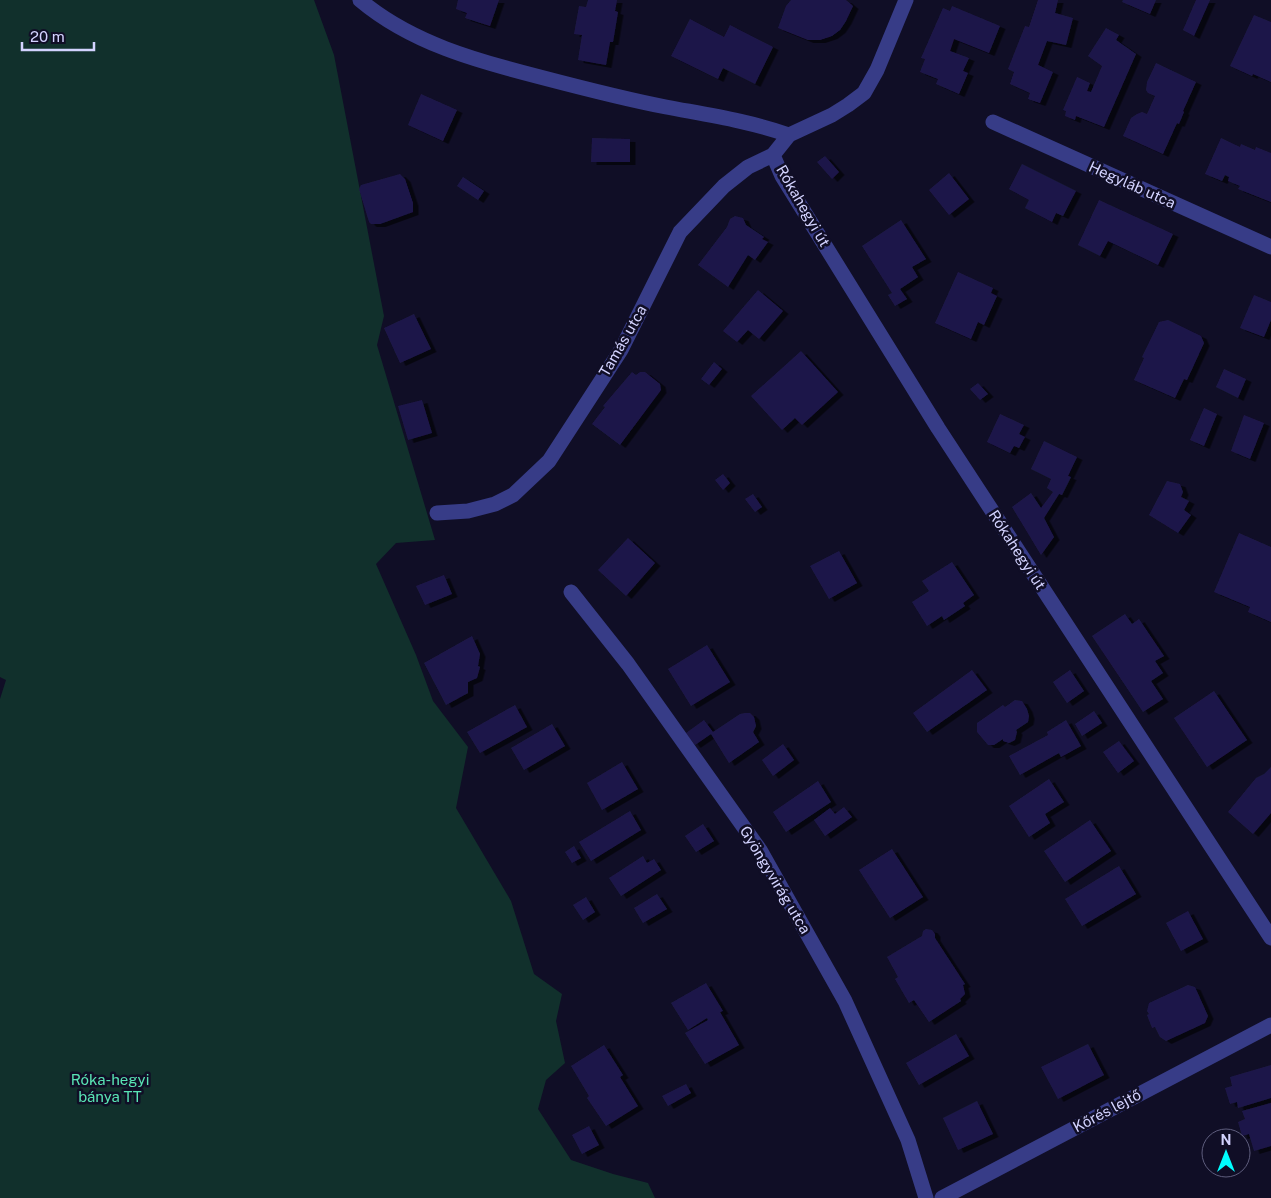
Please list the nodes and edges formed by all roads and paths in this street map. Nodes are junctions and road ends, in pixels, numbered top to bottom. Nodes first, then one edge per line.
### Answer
1 (360, 0) edge
2 (906, 0) edge
3 (993, 122) dead end
4 (789, 135) junction
5 (773, 155) junction
6 (1271, 247) edge
7 (437, 513) dead end
8 (571, 592) dead end
9 (1271, 938) edge
10 (1271, 1025) edge
11 (926, 1198) edge
12 (942, 1198) edge

1 - 4 street
2 - 4 street, Tamás utca
3 - 6 street, Hegyláb utca
4 - 5 street, Tamás utca
5 - 7 street, Tamás utca
5 - 9 street, Rókahegyi út
8 - 11 street, Gyöngyvirág utca
10 - 12 street, Kőrés lejtő

